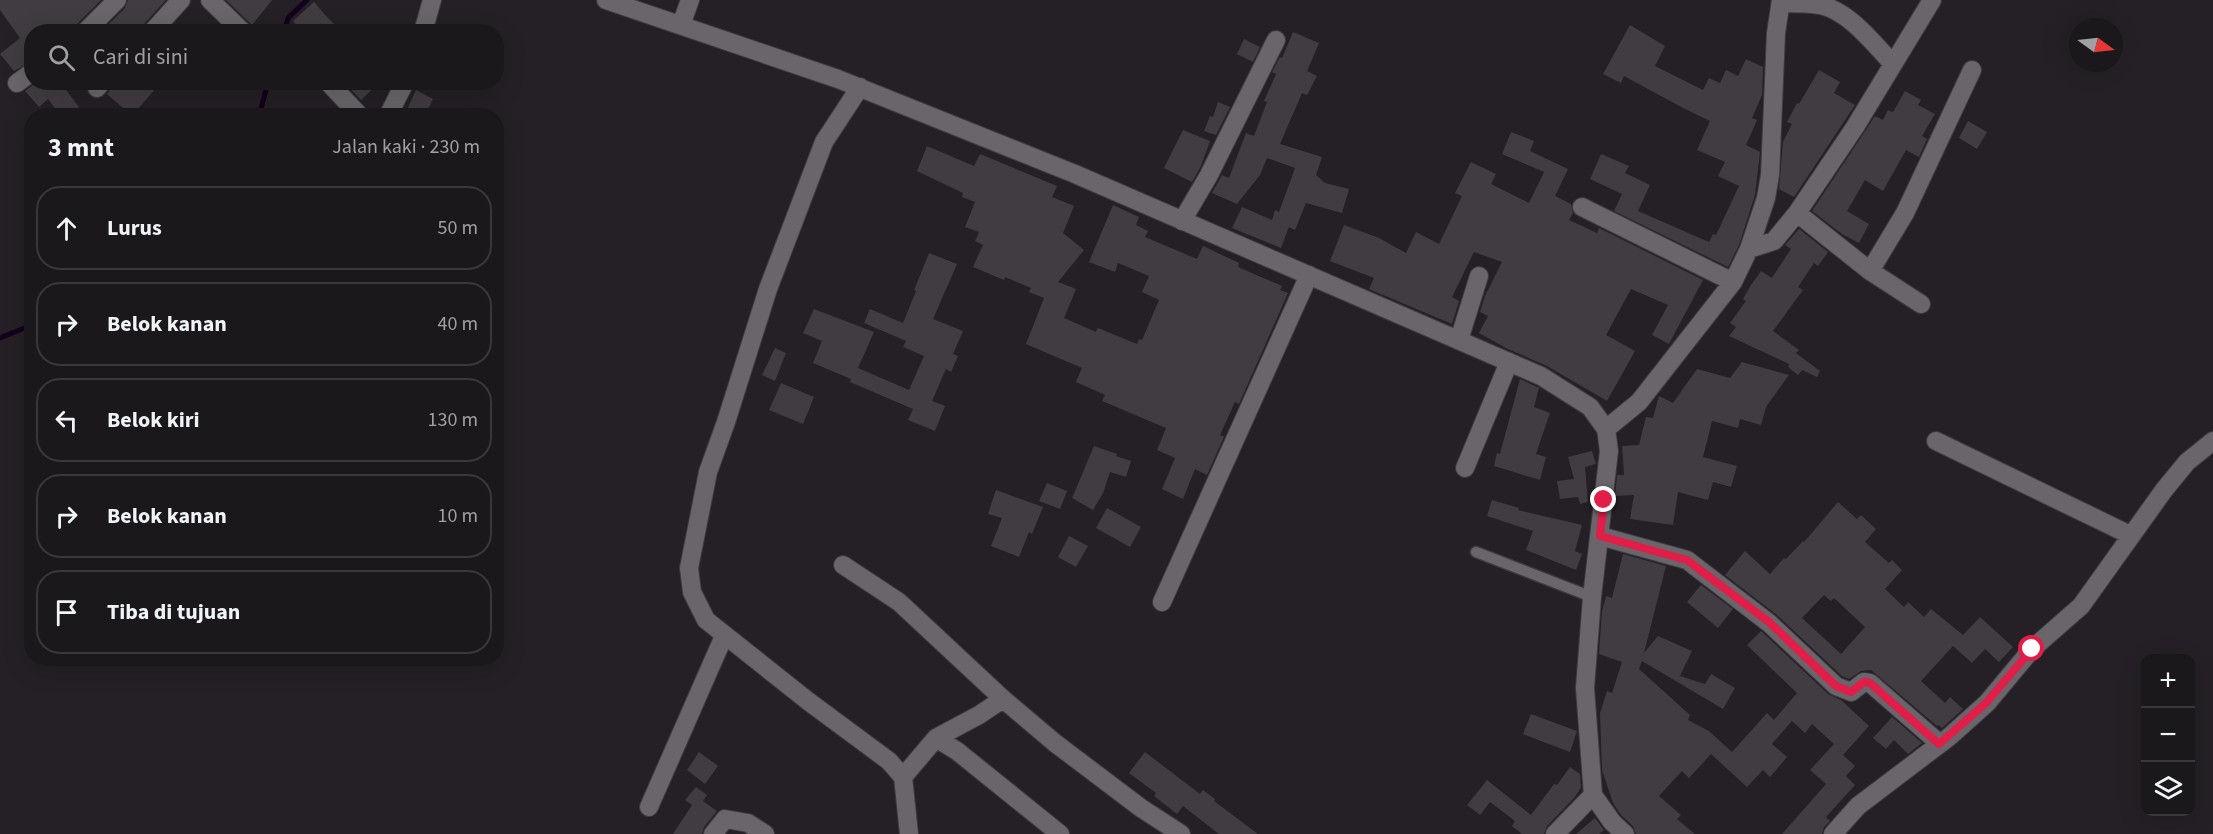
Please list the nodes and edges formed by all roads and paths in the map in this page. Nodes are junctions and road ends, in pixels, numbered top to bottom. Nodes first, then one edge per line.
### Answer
1 (117, 0) edge
2 (181, 0) edge
3 (210, 0) edge
4 (432, 0) edge
5 (606, 0) edge
6 (690, 0) edge
7 (1932, 0) edge
8 (1781, 1) edge
9 (92, 24) edge
10 (159, 24) edge
11 (235, 24) edge
12 (425, 24) edge
13 (681, 25) junction
14 (1276, 40) dead end
15 (1893, 64) junction
16 (1971, 70) dead end
17 (860, 87) junction
18 (336, 90) edge
19 (401, 90) edge
20 (352, 108) edge
21 (392, 108) edge
22 (1582, 207) dead end
23 (1797, 213) junction
24 (1182, 220) junction
25 (1749, 249) junction
26 (1870, 272) junction
27 (1309, 275) junction
28 (1479, 276) dead end
29 (1733, 282) junction
30 (1921, 304) dead end
31 (1460, 340) junction
32 (1509, 362) junction
33 (1606, 429) junction
34 (1936, 441) dead end
35 (2213, 441) edge
36 (1465, 468) dead end
37 (2130, 535) junction
38 (1600, 536) junction
39 (1476, 552) dead end
40 (843, 565) dead end
41 (1592, 597) junction
42 (1162, 602) dead end
43 (724, 636) junction
44 (1003, 699) junction
45 (936, 738) junction
46 (1939, 744) junction
47 (903, 777) junction
48 (1593, 795) junction
49 (649, 807) dead end
50 (713, 834) edge
51 (765, 834) edge
52 (909, 834) edge
53 (1060, 834) edge
54 (1181, 834) edge
55 (1555, 834) edge
56 (1625, 834) edge
57 (1833, 834) edge

1 - 9 street
2 - 10 street
3 - 11 street
4 - 12 street
5 - 13 street
6 - 13 street
7 - 15 street
8 - 15 street
8 - 25 street
13 - 17 street
14 - 24 street
15 - 23 street
16 - 26 street
17 - 24 street
17 - 43 street
18 - 20 street
19 - 21 street
22 - 29 street
23 - 25 street
23 - 26 street
24 - 27 street
25 - 29 street
26 - 30 street
27 - 31 street
27 - 42 street
28 - 31 street
29 - 33 street
31 - 32 street
32 - 33 street
32 - 36 street
33 - 38 street
34 - 37 street
35 - 37 street
37 - 46 street
38 - 41 street
38 - 46 street
39 - 41 lane
40 - 44 street
41 - 48 street
43 - 47 street
43 - 49 street
44 - 45 street
44 - 54 street
45 - 47 street
45 - 53 street
46 - 57 street
47 - 52 street
48 - 55 street
48 - 56 street
50 - 51 street

